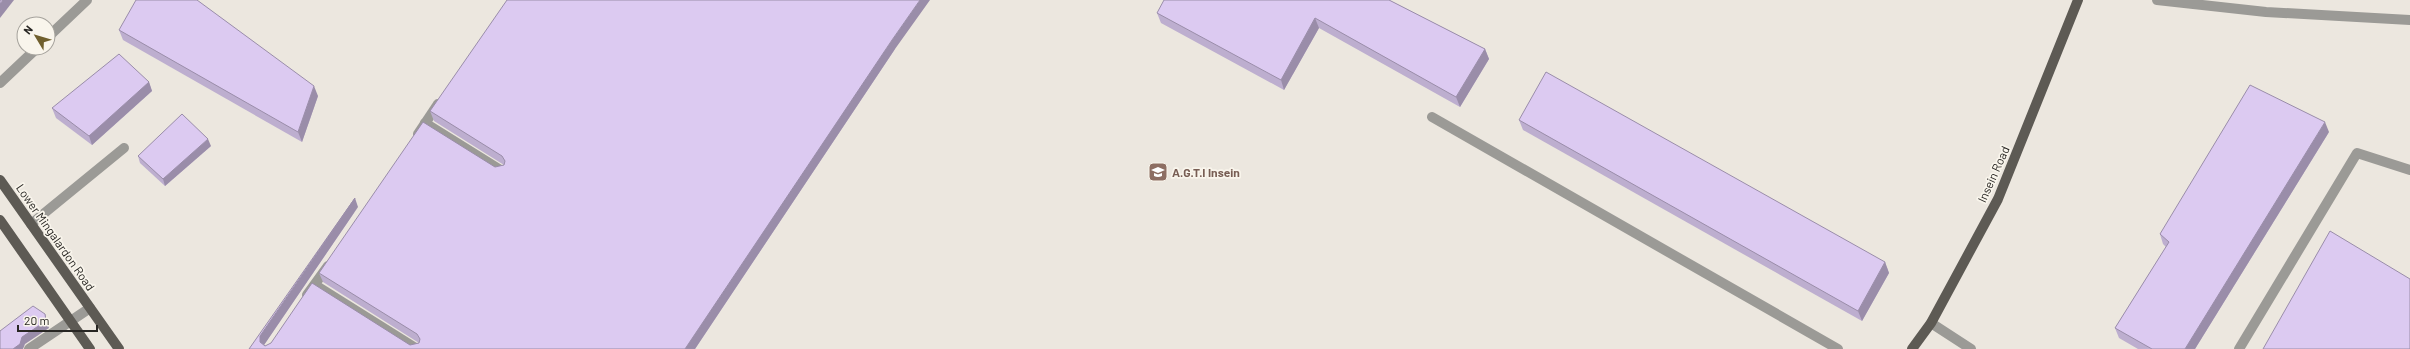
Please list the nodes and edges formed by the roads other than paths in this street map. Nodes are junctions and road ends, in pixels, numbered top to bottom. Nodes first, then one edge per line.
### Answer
1 (87, 0) edge
2 (2078, 0) edge
3 (2157, 0) edge
4 (2410, 20) edge
5 (56, 29) edge
6 (29, 56) edge
7 (0, 83) edge
8 (443, 97) edge
9 (1432, 117) dead end
10 (425, 123) junction
11 (412, 142) edge
12 (124, 148) dead end
13 (2410, 170) edge
14 (502, 171) edge
15 (0, 180) edge
16 (0, 220) edge
17 (31, 224) junction
18 (332, 259) edge
19 (315, 285) junction
20 (301, 304) edge
21 (90, 308) junction
22 (70, 320) junction
23 (1931, 323) junction
24 (29, 349) edge
25 (90, 349) edge
26 (119, 349) edge
27 (417, 349) edge
28 (1838, 349) edge
29 (1912, 349) edge
30 (1971, 349) edge
31 (2239, 349) edge

1 - 5 street
2 - 23 main road, Insein Road
3 - 4 street
6 - 7 street
8 - 10 street
9 - 28 street
10 - 11 street
10 - 14 street
12 - 17 street
13 - 31 street
15 - 17 main road, Lower Mingalardon Road
16 - 22 main road
17 - 21 main road, Lower Mingalardon Road
18 - 19 street
19 - 20 street
19 - 27 street
21 - 22 street
21 - 26 main road, Lower Mingalardon Road
22 - 24 street
22 - 25 main road
23 - 29 main road, Insein Road
23 - 30 street

